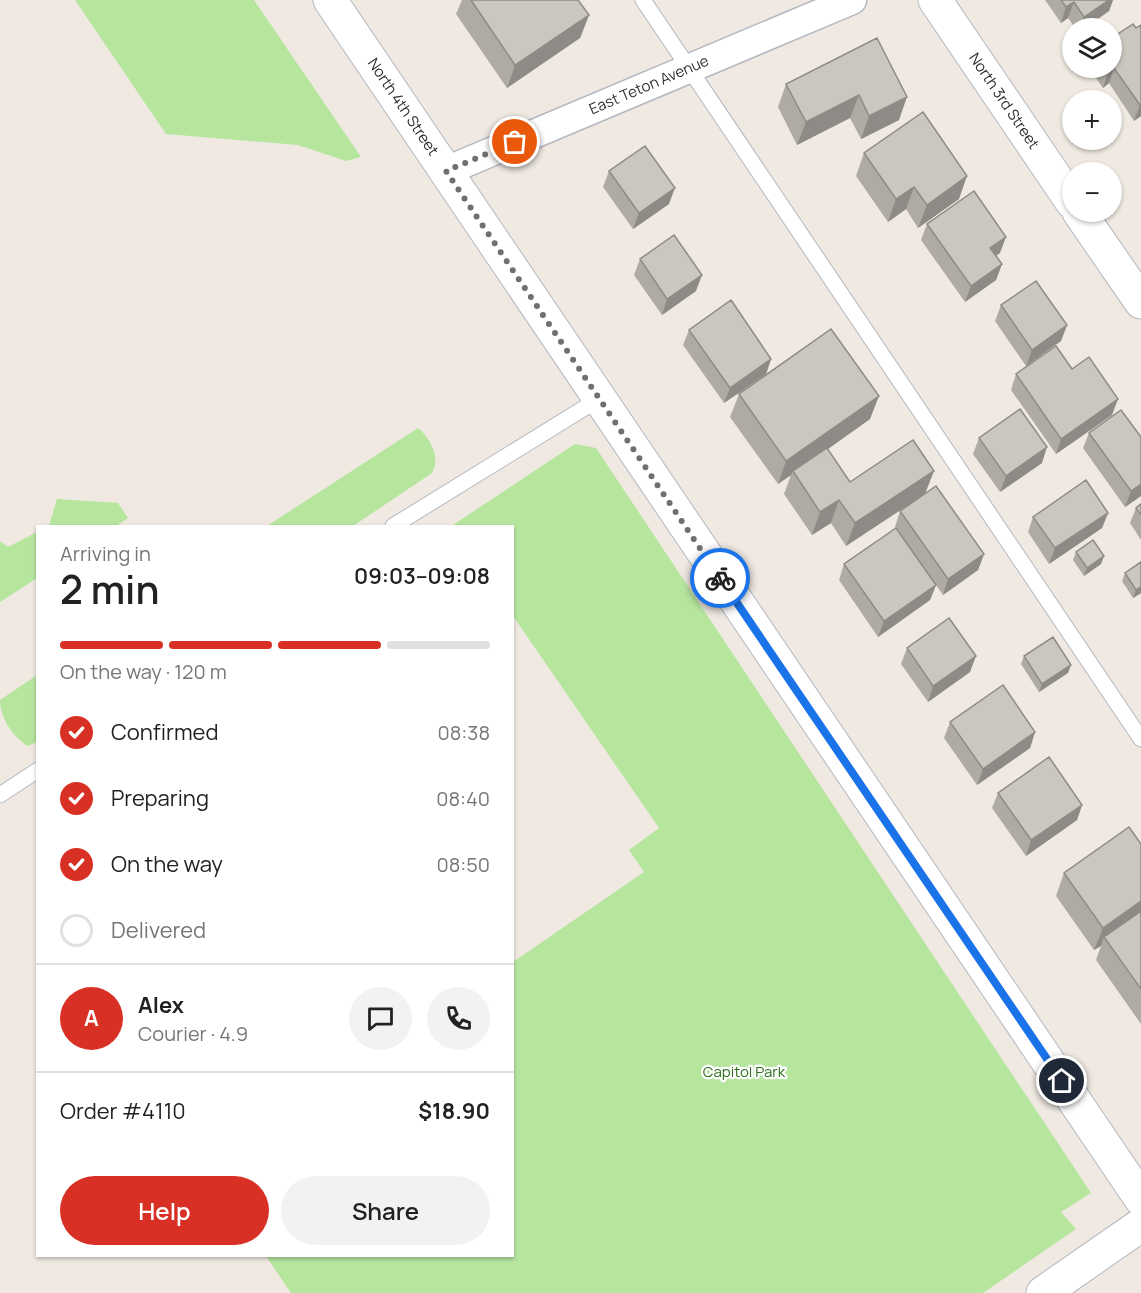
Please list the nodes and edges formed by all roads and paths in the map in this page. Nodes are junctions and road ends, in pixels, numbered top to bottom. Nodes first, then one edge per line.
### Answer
1 (330, 0) edge
2 (643, 0) edge
3 (852, 0) edge
4 (935, 0) edge
5 (688, 68) junction
6 (446, 171) junction
7 (1062, 187) edge
8 (1086, 222) edge
9 (1141, 302) edge
10 (599, 399) junction
11 (395, 525) edge
12 (1141, 739) edge
13 (36, 771) edge
14 (0, 795) edge
15 (1141, 1198) edge
16 (1141, 1225) edge
17 (1043, 1293) edge

1 - 6 street, North 4th Street
2 - 5 lane
3 - 5 street, East Teton Avenue
4 - 7 street, North 3rd Street
5 - 6 street, East Teton Avenue
5 - 12 lane
6 - 10 street, North 4th Street
8 - 9 street
10 - 11 lane
10 - 15 street, North 4th Street
13 - 14 lane
16 - 17 street

